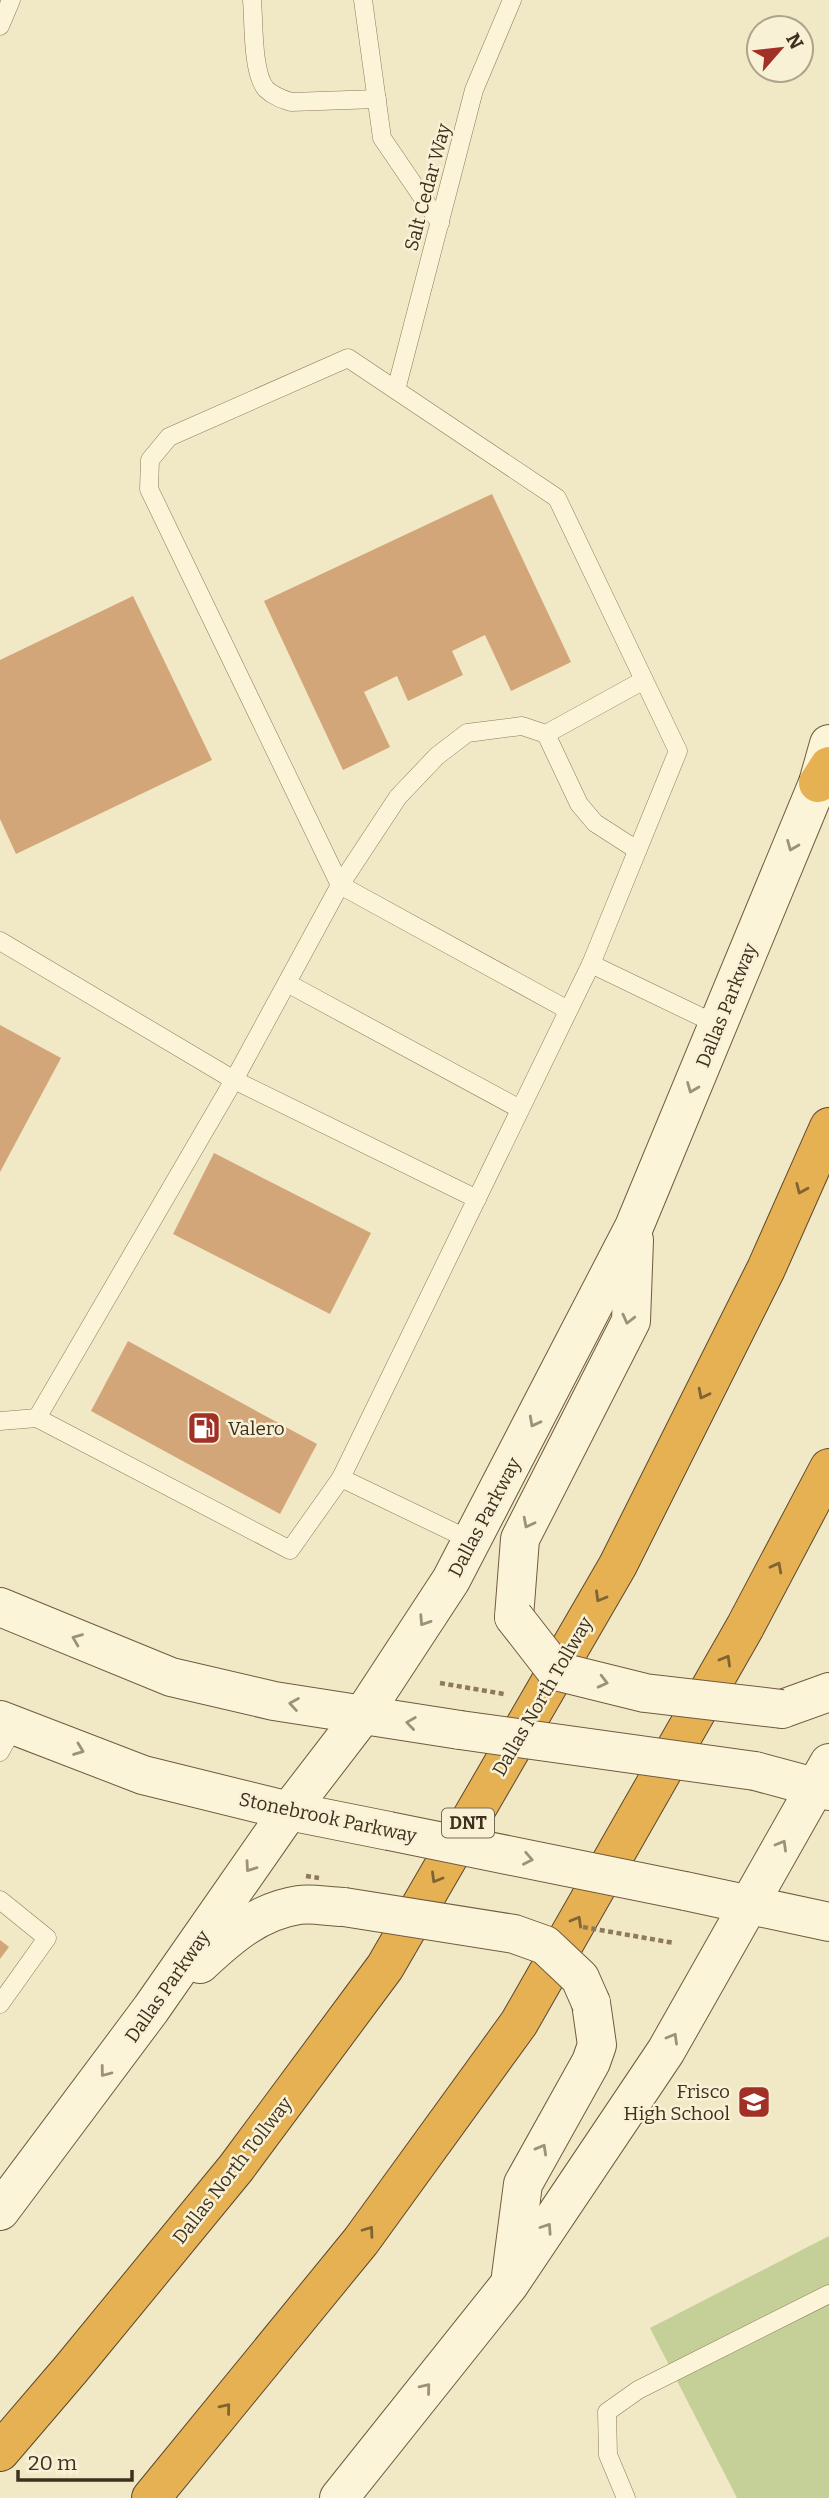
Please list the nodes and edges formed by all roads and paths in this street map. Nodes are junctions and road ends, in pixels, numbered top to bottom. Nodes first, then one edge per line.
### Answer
1 (11, 0) edge
2 (252, 0) edge
3 (363, 0) edge
4 (512, 0) edge
5 (0, 26) edge
6 (377, 99) junction
7 (440, 223) junction
8 (396, 390) junction
9 (645, 680) junction
10 (546, 734) junction
11 (829, 744) edge
12 (823, 775) edge
13 (638, 850) junction
14 (340, 886) junction
15 (0, 942) edge
16 (591, 964) junction
17 (287, 983) junction
18 (568, 1010) junction
19 (718, 1025) junction
20 (234, 1080) junction
21 (520, 1109) junction
22 (829, 1127) edge
23 (477, 1199) junction
24 (634, 1227) junction
25 (37, 1418) junction
26 (0, 1421) edge
27 (829, 1468) edge
28 (341, 1478) junction
29 (472, 1541) junction
30 (0, 1607) edge
31 (829, 1692) edge
32 (362, 1716) junction
33 (5, 1732) edge
34 (824, 1780) edge
35 (289, 1811) junction
36 (0, 1900) edge
37 (749, 1904) junction
38 (829, 1922) edge
39 (0, 2004) edge
40 (151, 2009) junction
41 (6, 2190) edge
42 (509, 2285) junction
43 (829, 2294) edge
44 (0, 2452) edge
45 (151, 2498) edge
46 (339, 2498) edge
47 (626, 2498) edge

1 - 5 lane
2 - 6 lane
3 - 6 lane
4 - 7 lane, Salt Cedar Way
6 - 7 lane
7 - 8 lane, Salt Cedar Way
8 - 9 lane
8 - 14 lane
9 - 10 lane
9 - 13 lane
10 - 13 lane
10 - 14 lane
11 - 12 main road, Dallas Parkway
12 -> 19 main road, Dallas Parkway
13 - 16 lane
14 - 17 lane
14 - 18 lane
15 - 20 lane
16 - 18 lane
16 - 19 lane
17 - 20 lane
17 - 21 lane
18 - 21 lane
19 -> 24 main road, Dallas Parkway
20 - 23 lane
20 - 25 lane
21 - 23 lane
22 -> 44 highway, Dallas North Tollway / DNT
23 - 28 lane
24 -> 29 main road, Dallas Parkway
24 -> 31 main road, bridge
25 - 26 lane
25 - 28 lane
45 -> 27 highway
28 - 29 lane
29 -> 32 main road, Dallas Parkway
32 -> 30 main road
34 -> 32 main road, bridge
32 - 35 main road, Dallas Parkway
33 -> 35 main road, Stonebrook Parkway
37 -> 34 main road
35 -> 37 main road, Stonebrook Parkway, bridge
35 -> 40 main road, Dallas Parkway
36 - 39 lane
37 - 38 main road, Stonebrook Parkway
42 -> 37 main road
40 -> 41 main road, Dallas Parkway
42 -> 40 main road, bridge
46 -> 42 main road
43 - 47 lane

